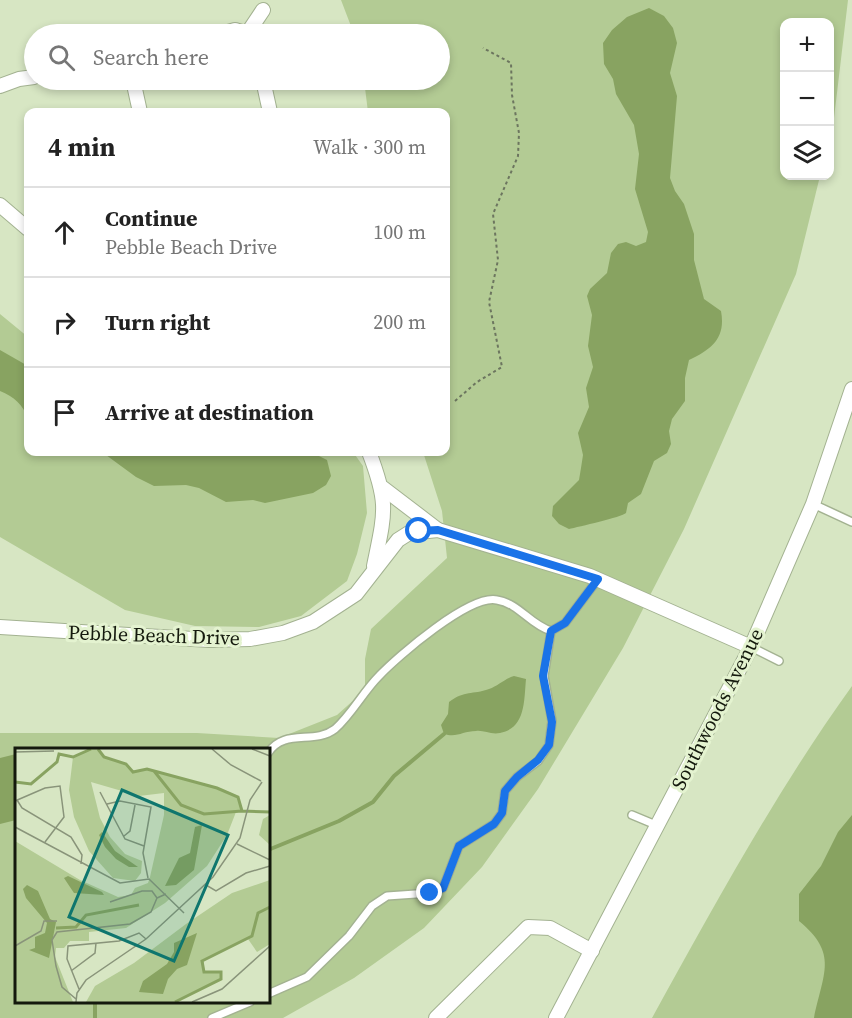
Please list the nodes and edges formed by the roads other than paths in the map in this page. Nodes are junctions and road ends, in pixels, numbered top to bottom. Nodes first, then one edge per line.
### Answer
1 (263, 10) dead end
2 (254, 24) edge
3 (24, 78) edge
4 (0, 86) edge
5 (135, 90) edge
6 (265, 90) edge
7 (139, 108) edge
8 (269, 108) edge
9 (0, 205) edge
10 (24, 226) edge
11 (851, 397) edge
12 (371, 456) edge
13 (383, 488) junction
14 (813, 504) junction
15 (852, 522) edge
16 (438, 530) junction
17 (373, 574) junction
18 (598, 579) junction
19 (0, 627) edge
20 (551, 631) junction
21 (751, 647) junction
22 (779, 661) dead end
23 (270, 750) edge
24 (632, 815) dead end
25 (656, 825) junction
26 (592, 951) junction
27 (270, 993) edge
28 (248, 1003) edge
29 (212, 1018) edge
30 (436, 1018) edge
31 (556, 1018) edge

1 - 2 street
3 - 4 street
5 - 7 street
6 - 8 street
9 - 10 street
11 - 14 street, Southwoods Avenue
12 - 13 street
13 - 16 street
13 - 17 street
14 - 15 lane
14 - 21 street, Southwoods Avenue
16 - 17 street, Pebble Beach Drive
16 - 18 street, Pebble Beach Drive
17 - 19 street, Pebble Beach Drive
18 - 20 lane
18 - 21 street, Pebble Beach Drive
20 - 23 lane
20 - 27 lane
21 - 22 lane
21 - 25 street, Southwoods Avenue
24 - 25 lane
25 - 26 street, Southwoods Avenue
26 - 30 street
26 - 31 street, Southwoods Avenue
28 - 29 lane

